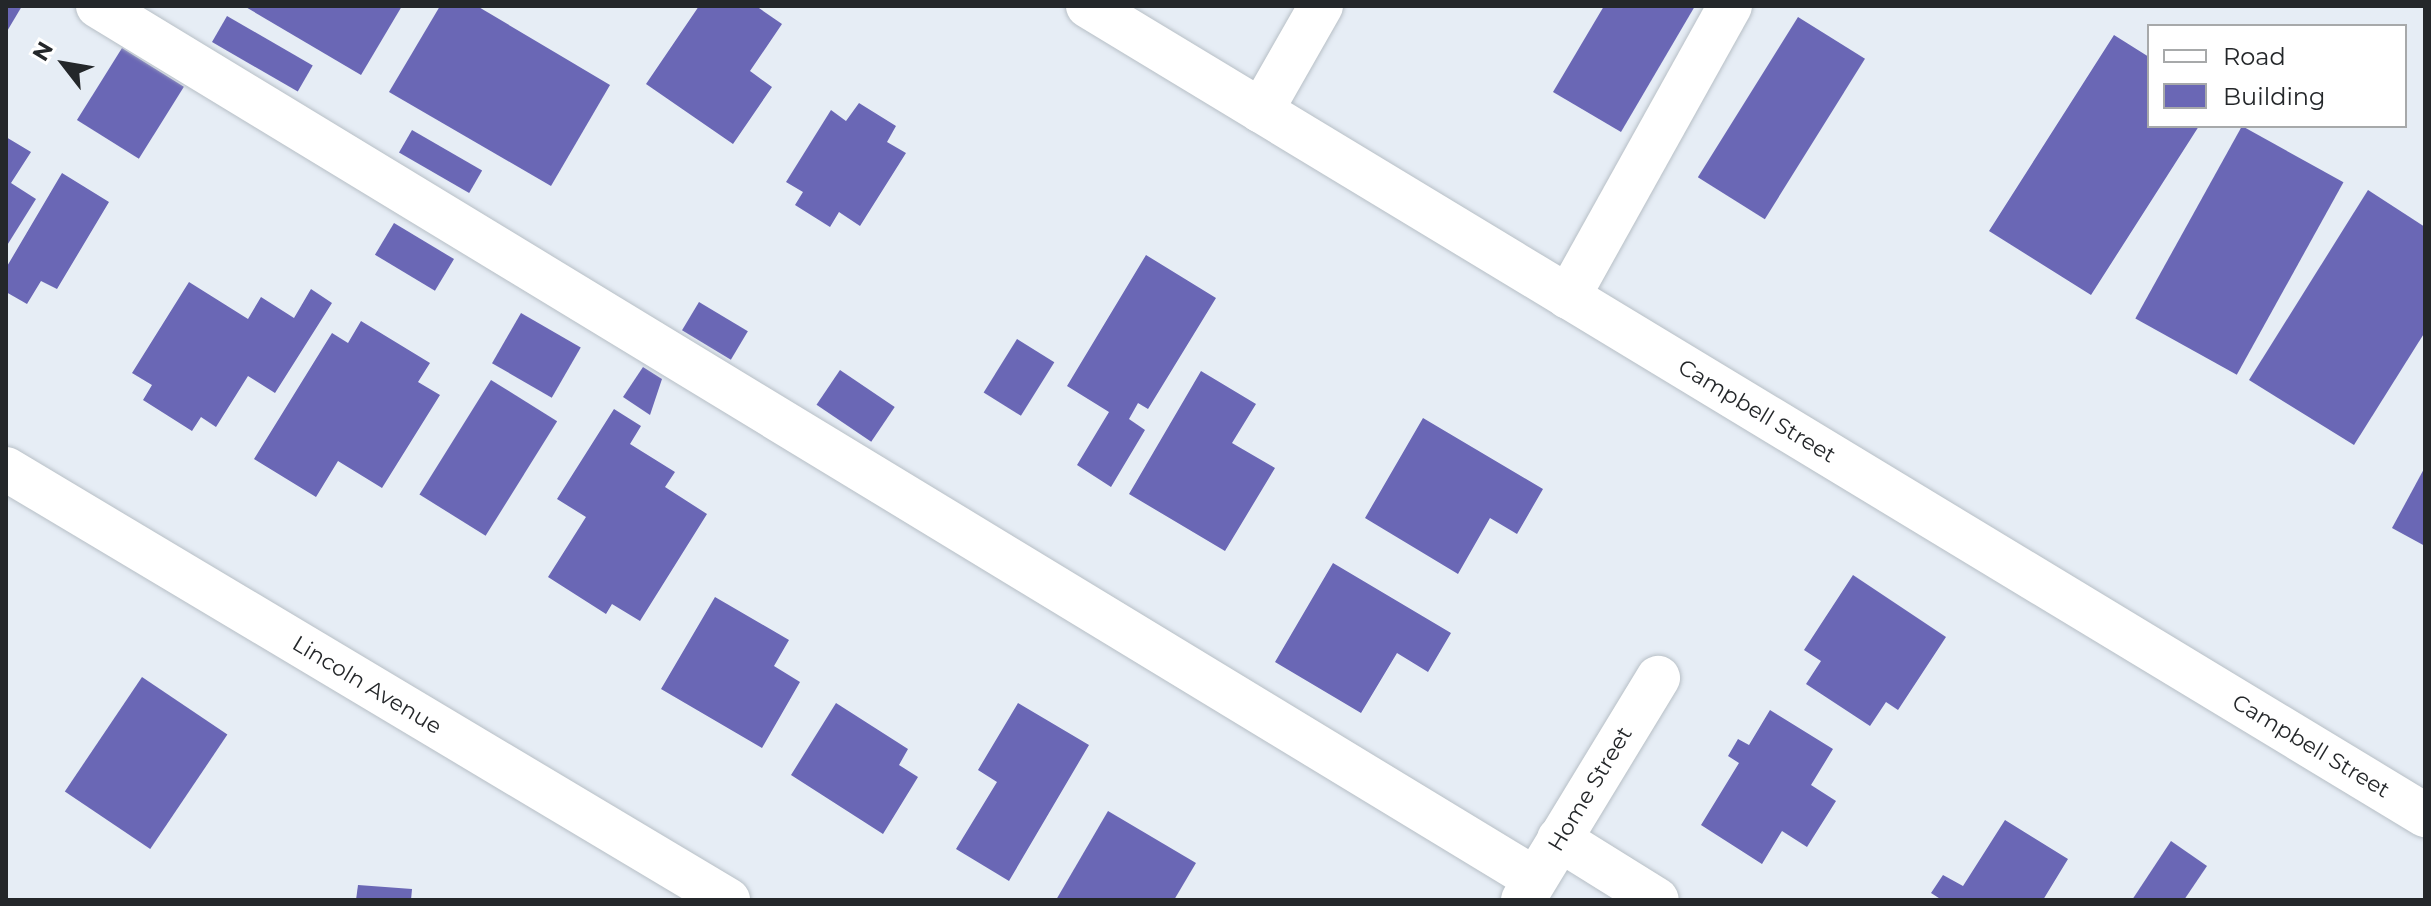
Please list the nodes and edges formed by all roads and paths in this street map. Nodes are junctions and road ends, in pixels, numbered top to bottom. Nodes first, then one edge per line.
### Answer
1 (98, 6) edge
2 (1088, 6) edge
3 (1321, 6) edge
4 (1730, 6) edge
5 (1261, 111) junction
6 (1568, 297) junction
7 (6, 469) edge
8 (1658, 678) dead end
9 (2425, 815) edge
10 (1559, 839) junction
11 (1529, 890) edge
12 (728, 900) edge
13 (1657, 900) edge

1 - 11 street
2 - 5 street, Campbell Street
3 - 5 street
4 - 6 street
5 - 6 street, Campbell Street
6 - 9 street, Campbell Street
7 - 12 street, Lincoln Avenue
8 - 10 street, Home Street
10 - 11 street, Home Street
10 - 13 street

